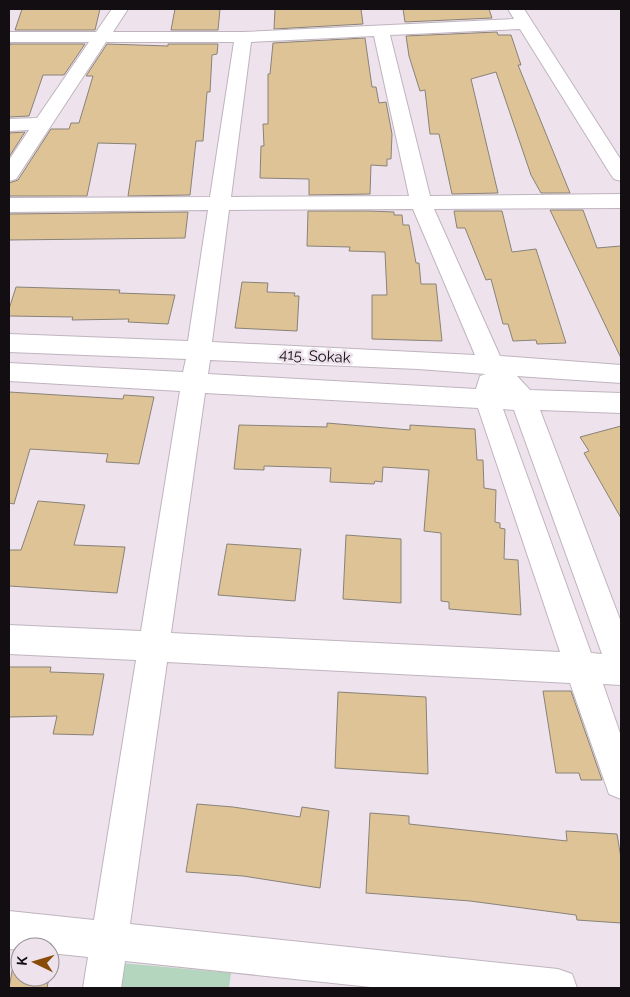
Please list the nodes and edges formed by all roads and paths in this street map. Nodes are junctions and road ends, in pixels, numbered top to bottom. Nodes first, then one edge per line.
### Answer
1 (120, 9) edge
2 (521, 16) edge
3 (381, 31) junction
4 (9, 37) edge
5 (100, 37) junction
6 (243, 37) junction
7 (42, 124) junction
8 (9, 125) edge
9 (619, 168) edge
10 (9, 175) edge
11 (621, 201) edge
12 (421, 203) junction
13 (220, 204) junction
14 (9, 205) edge
15 (9, 343) edge
16 (199, 350) junction
17 (491, 364) junction
18 (9, 372) edge
19 (621, 374) edge
20 (193, 382) junction
21 (487, 399) junction
22 (523, 400) junction
23 (621, 403) edge
24 (9, 639) edge
25 (154, 645) junction
26 (621, 662) edge
27 (582, 669) junction
28 (621, 670) edge
29 (621, 782) edge
30 (9, 930) edge
31 (110, 942) junction
32 (102, 988) edge
33 (558, 988) edge

1 - 5 street
2 - 3 street
2 - 9 street
3 - 6 street
3 - 12 street
4 - 5 street
5 - 6 street
5 - 7 street
6 - 13 street
7 - 8 street
7 - 10 street
11 - 12 street
12 - 13 street
12 - 17 street
13 - 14 street
13 - 16 street
15 - 16 street, 415. Sokak
16 - 17 street, 415. Sokak
16 - 20 street
17 - 19 street, 415. Sokak
17 - 21 street
17 - 22 street
18 - 20 street
20 - 21 street
20 - 25 street
21 - 22 street
21 - 27 street
22 - 23 street
22 - 26 street
24 - 25 street
25 - 27 street
25 - 31 street
27 - 28 street
27 - 29 street
30 - 31 street
31 - 32 street
31 - 33 street

